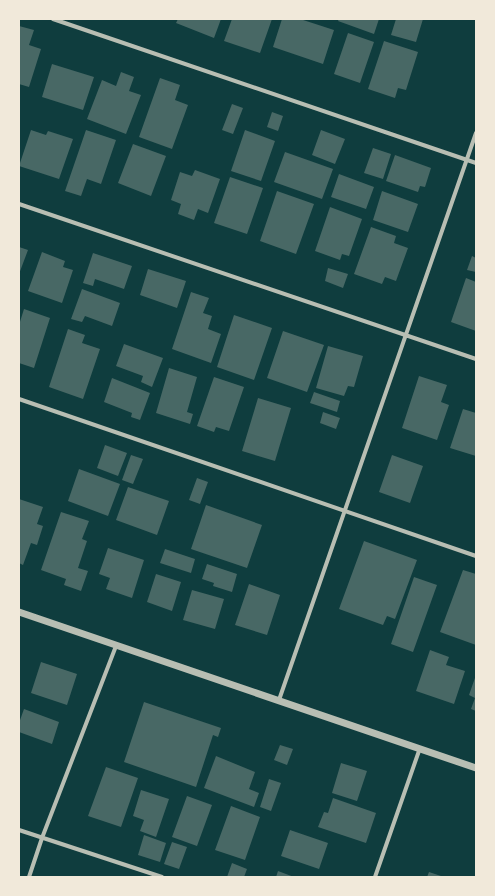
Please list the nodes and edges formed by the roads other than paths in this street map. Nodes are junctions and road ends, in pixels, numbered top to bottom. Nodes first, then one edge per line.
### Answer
1 (53, 19) edge
2 (476, 133) edge
3 (467, 160) junction
4 (476, 163) edge
5 (19, 204) edge
6 (406, 335) junction
7 (476, 359) edge
8 (19, 399) edge
9 (345, 510) junction
10 (476, 556) edge
11 (19, 612) edge
12 (116, 646) junction
13 (279, 700) junction
14 (420, 748) junction
15 (476, 768) edge
16 (19, 830) edge
17 (42, 838) junction
18 (29, 877) edge
19 (162, 877) edge
20 (375, 877) edge

1 - 3 street
2 - 3 street
3 - 4 street
3 - 6 street
5 - 6 street
6 - 7 street
6 - 9 street
8 - 9 street
9 - 10 street
9 - 13 street
11 - 12 street
12 - 13 street
12 - 17 street
13 - 14 street
14 - 15 street
14 - 20 street
16 - 17 street
17 - 18 street
17 - 19 street

